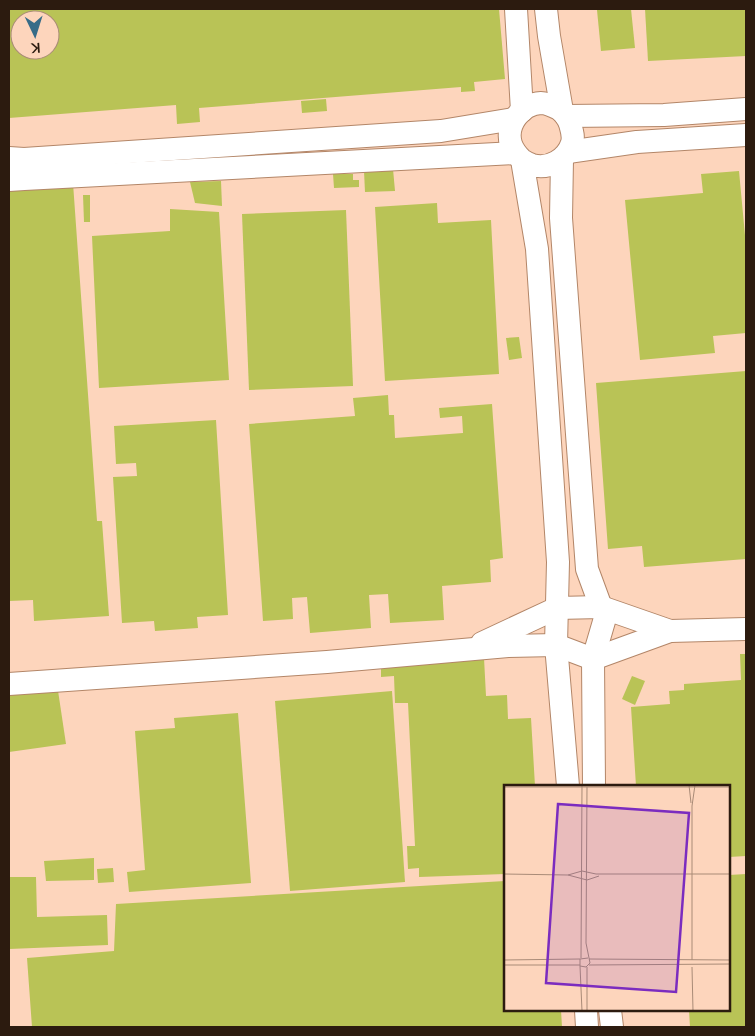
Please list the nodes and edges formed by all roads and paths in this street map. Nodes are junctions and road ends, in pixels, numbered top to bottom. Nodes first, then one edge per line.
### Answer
1 (516, 9) edge
2 (546, 9) edge
3 (746, 109) edge
4 (564, 114) junction
5 (518, 115) junction
6 (746, 135) edge
7 (565, 155) junction
8 (519, 156) junction
9 (9, 158) edge
10 (154, 161) junction
11 (9, 180) edge
12 (575, 411) junction
13 (548, 413) junction
14 (600, 607) junction
15 (557, 608) junction
16 (746, 629) edge
17 (670, 631) junction
18 (556, 645) junction
19 (467, 650) junction
20 (593, 659) junction
21 (9, 684) edge
22 (568, 785) edge
23 (594, 785) edge
24 (586, 1011) edge
25 (610, 1011) edge
26 (587, 1027) edge
27 (612, 1027) edge

1 - 5 street
2 - 4 street
3 - 4 street
4 - 5 street
4 - 7 street
5 - 8 street
5 - 10 street
6 - 7 street
7 - 8 street
7 - 12 street
8 - 10 street
8 - 13 street
9 - 10 street
10 - 11 street
12 - 13 street
12 - 14 street
13 - 15 street
14 - 15 street
14 - 17 street
14 - 20 street
15 - 18 street
15 - 19 street
16 - 17 street
17 - 20 street
18 - 19 street
18 - 20 street
18 - 22 street
19 - 21 street
20 - 23 street
24 - 26 street
25 - 27 street

